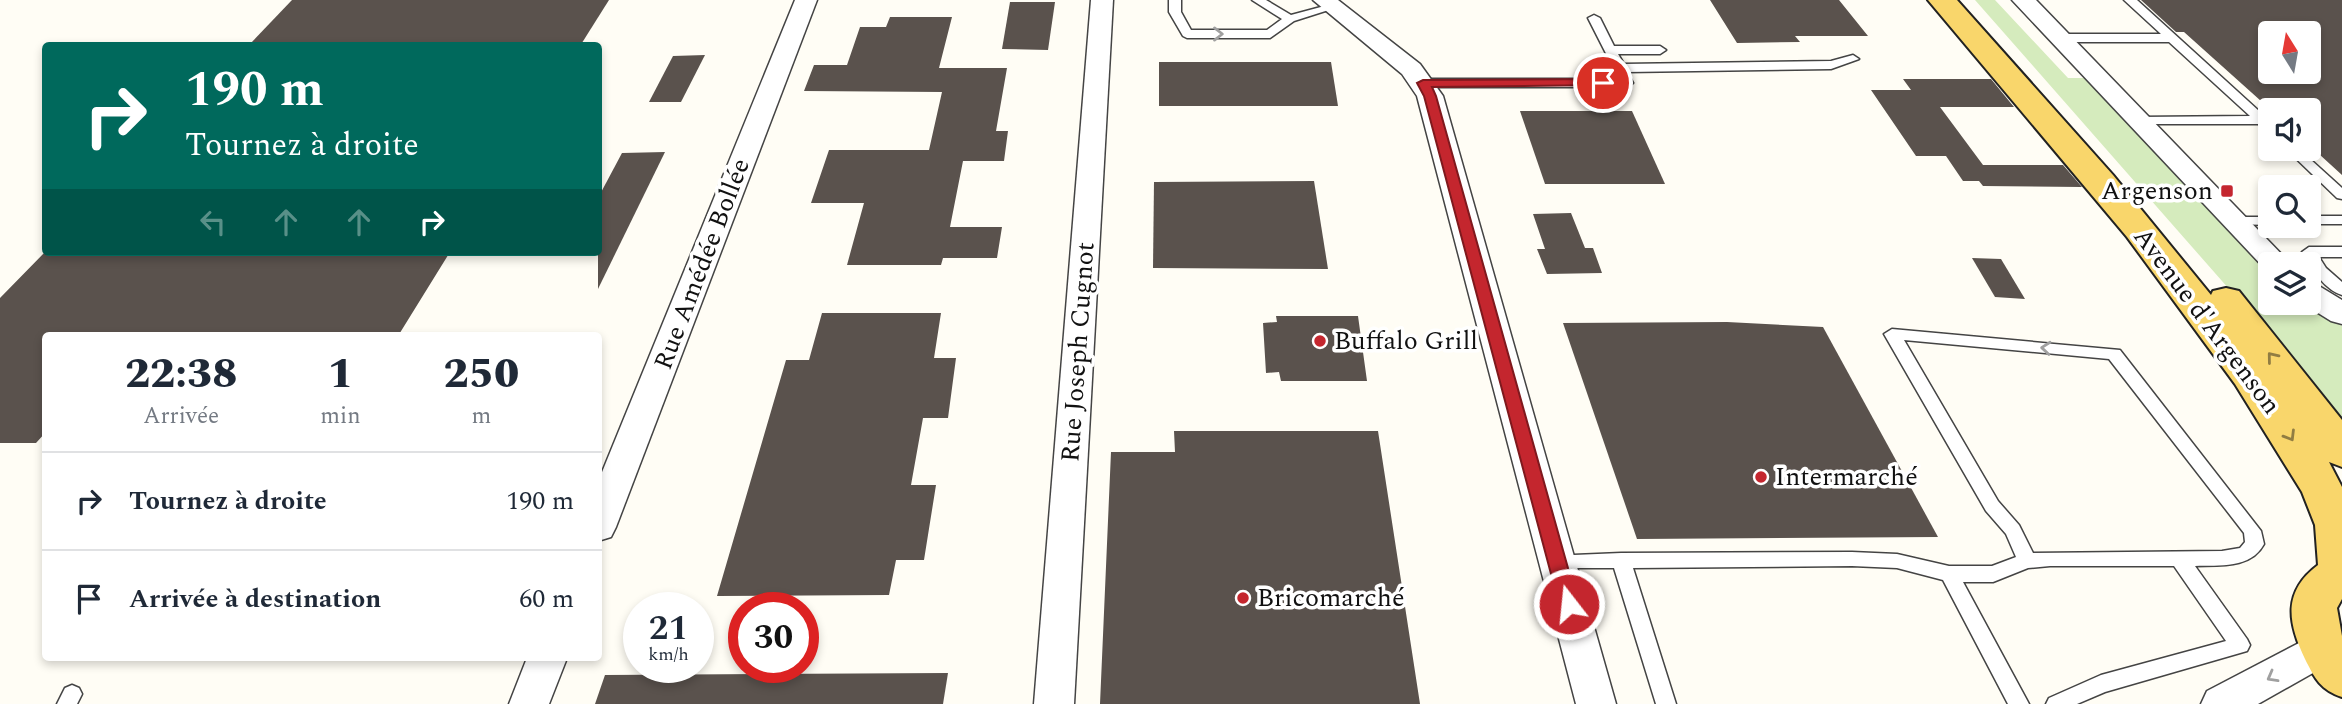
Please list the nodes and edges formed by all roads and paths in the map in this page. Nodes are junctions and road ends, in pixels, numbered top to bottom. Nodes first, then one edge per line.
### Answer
1 (806, 0) edge
2 (1102, 0) edge
3 (1175, 0) edge
4 (1258, 0) edge
5 (1942, 0) edge
6 (1965, 0) edge
7 (2023, 0) edge
8 (2130, 0) edge
9 (1328, 4) edge
10 (1594, 18) dead end
11 (1290, 19) junction
12 (2060, 38) junction
13 (2171, 38) junction
14 (1660, 50) dead end
15 (1610, 51) junction
16 (1853, 59) dead end
17 (1619, 68) junction
18 (1423, 83) junction
19 (2258, 117) edge
20 (2140, 121) junction
21 (2258, 124) edge
22 (2305, 161) edge
23 (2342, 195) edge
24 (2321, 220) edge
25 (2342, 220) edge
26 (2236, 221) junction
27 (2258, 221) edge
28 (2266, 252) edge
29 (2342, 252) edge
30 (2342, 290) edge
31 (2321, 301) edge
32 (2342, 314) edge
33 (2342, 451) edge
34 (602, 517) edge
35 (2179, 558) junction
36 (1621, 560) junction
37 (1556, 561) junction
38 (2027, 561) junction
39 (2342, 573) edge
40 (1949, 574) junction
41 (546, 661) edge
42 (2332, 662) edge
43 (529, 704) edge
44 (1054, 704) edge
45 (1596, 704) edge
46 (1666, 704) edge
47 (2020, 704) edge
48 (2056, 704) edge
49 (2221, 704) edge

1 - 34 street, Rue Amédée Bollée
2 - 44 street, Rue Joseph Cugnot
3 -> 11 lane
4 - 11 lane
5 -> 39 main road, Avenue d'Argenson
33 -> 6 main road, Avenue d'Argenson
7 - 12 street
8 - 13 lane
9 - 11 lane
9 - 18 street
10 - 15 lane
12 - 13 lane
12 - 20 street
13 - 19 lane
14 - 15 lane
15 - 17 lane
16 - 17 lane
17 - 18 lane
18 - 37 street
20 - 21 lane
20 - 26 street
22 - 23 lane
24 - 25 lane
26 - 27 lane
26 - 28 street
29 - 30 lane
31 - 32 street
35 - 38 lane
35 -> 38 lane
35 - 48 lane
36 - 37 lane
36 - 40 lane
36 - 46 lane
37 - 45 street
38 - 40 lane
39 - 42 main road
40 - 47 lane
41 - 43 street
42 -> 49 street

